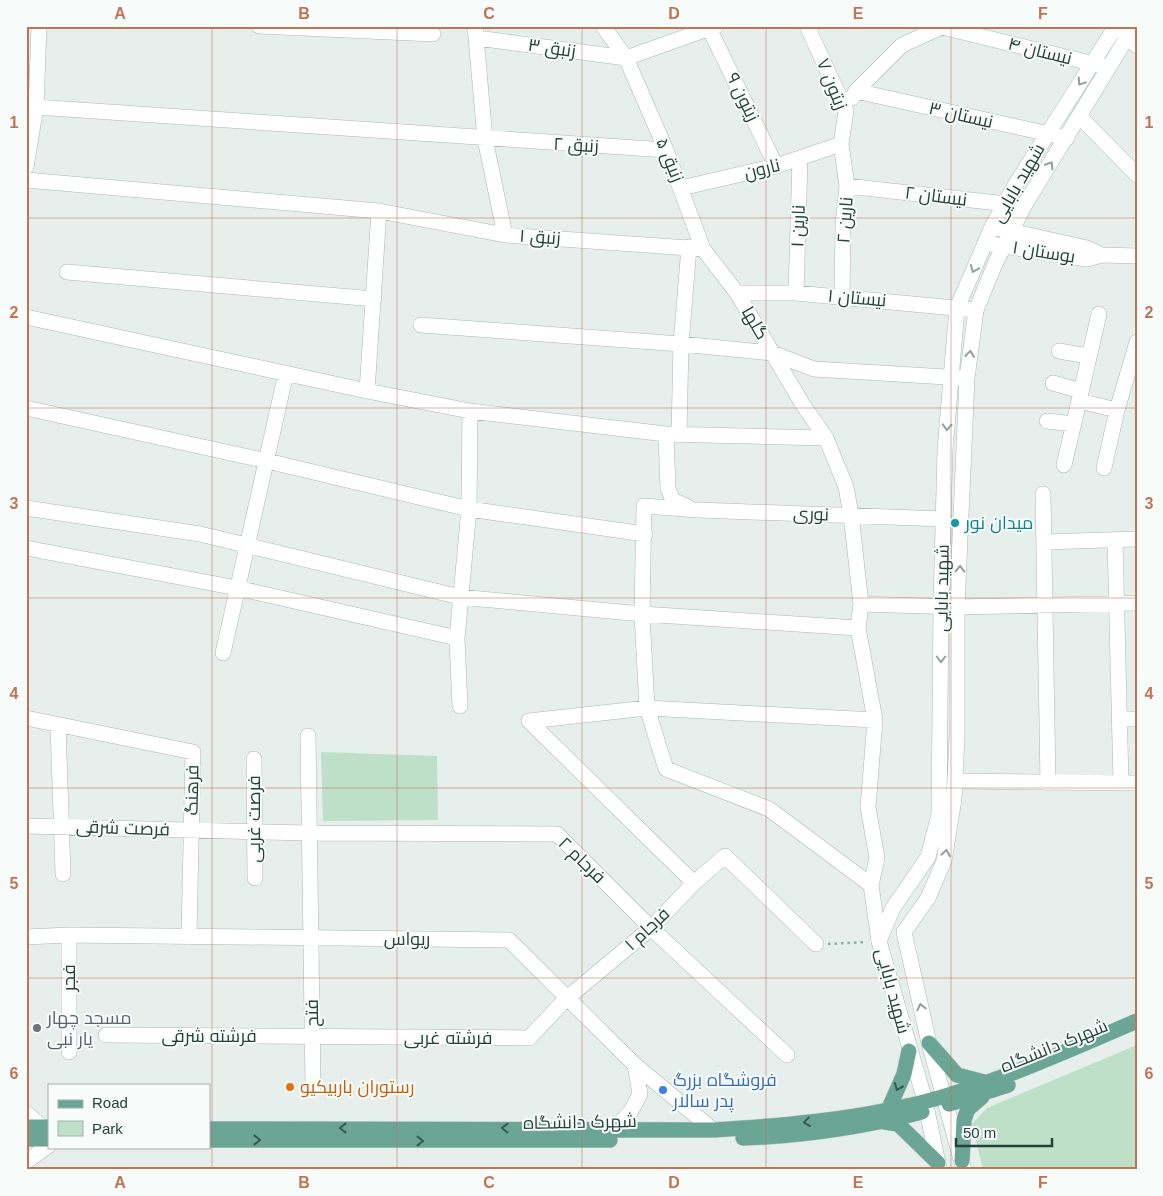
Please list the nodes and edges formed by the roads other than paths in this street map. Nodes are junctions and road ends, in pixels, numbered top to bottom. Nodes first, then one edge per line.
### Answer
1 (39, 26) edge
2 (259, 26) edge
3 (603, 26) edge
4 (807, 26) edge
5 (711, 27) edge
6 (943, 27) edge
7 (476, 32) edge
8 (1126, 33) edge
9 (433, 34) dead end
10 (626, 58) junction
11 (1093, 64) junction
12 (1110, 68) junction
13 (856, 91) junction
14 (36, 107) junction
15 (846, 110) junction
16 (1080, 117) junction
17 (1046, 134) junction
18 (1067, 138) junction
19 (486, 139) junction
20 (841, 144) junction
21 (666, 150) junction
22 (800, 159) junction
23 (776, 166) junction
24 (26, 167) edge
25 (1137, 175) edge
26 (26, 180) edge
27 (847, 186) junction
28 (681, 188) junction
29 (1005, 204) junction
30 (1024, 206) junction
31 (379, 211) junction
32 (992, 227) junction
33 (1011, 230) junction
34 (505, 235) junction
35 (985, 243) junction
36 (1004, 246) junction
37 (696, 248) junction
38 (1102, 255) junction
39 (1137, 256) edge
40 (67, 272) dead end
41 (737, 293) junction
42 (796, 293) junction
43 (842, 296) junction
44 (374, 299) junction
45 (957, 308) junction
46 (976, 310) junction
47 (1100, 314) dead end
48 (26, 316) edge
49 (422, 325) dead end
50 (1137, 342) edge
51 (682, 344) junction
52 (1059, 351) dead end
53 (772, 353) junction
54 (1088, 356) junction
55 (1134, 362) edge
56 (286, 374) junction
57 (950, 377) junction
58 (967, 378) junction
59 (1053, 383) dead end
60 (367, 391) junction
61 (1080, 396) junction
62 (26, 408) edge
63 (1117, 410) junction
64 (470, 411) junction
65 (1047, 421) dead end
66 (1074, 424) junction
67 (673, 434) junction
68 (826, 438) junction
69 (266, 461) junction
70 (1064, 465) dead end
71 (1104, 468) dead end
72 (1043, 494) dead end
73 (26, 508) edge
74 (685, 508) junction
75 (469, 509) junction
76 (851, 515) junction
77 (944, 519) junction
78 (645, 534) junction
79 (1137, 539) edge
80 (1115, 540) junction
81 (1044, 542) junction
82 (247, 544) junction
83 (26, 548) edge
84 (237, 588) junction
85 (460, 598) junction
86 (1118, 603) junction
87 (1137, 603) edge
88 (861, 604) junction
89 (1046, 605) junction
90 (941, 607) junction
91 (957, 607) junction
92 (642, 614) junction
93 (858, 628) junction
94 (457, 638) junction
95 (223, 653) dead end
96 (460, 706) dead end
97 (647, 708) junction
98 (26, 718) edge
99 (875, 720) junction
100 (58, 725) junction
101 (308, 736) dead end
102 (254, 759) dead end
103 (956, 781) junction
104 (1048, 783) junction
105 (1121, 783) junction
106 (1137, 783) edge
107 (26, 826) edge
108 (61, 826) junction
109 (192, 830) junction
110 (254, 832) junction
111 (309, 833) junction
112 (63, 874) dead end
113 (255, 878) dead end
114 (694, 883) junction
115 (872, 885) junction
116 (651, 928) junction
117 (69, 935) junction
118 (26, 937) edge
119 (189, 937) junction
120 (311, 939) junction
121 (879, 942) junction
122 (816, 944) road end
123 (566, 999) junction
124 (1137, 1021) edge
125 (1137, 1033) edge
126 (106, 1035) dead end
127 (312, 1037) junction
128 (929, 1043) junction
129 (909, 1051) junction
130 (69, 1052) dead end
131 (787, 1055) dead end
132 (635, 1065) junction
133 (313, 1087) dead end
134 (986, 1088) junction
135 (946, 1100) junction
136 (925, 1106) junction
137 (26, 1113) edge
138 (886, 1116) junction
139 (26, 1127) edge
140 (210, 1129) edge
141 (713, 1130) junction
142 (613, 1131) junction
143 (47, 1132) edge
144 (26, 1139) edge
145 (210, 1140) edge
146 (48, 1146) edge
147 (26, 1162) edge
148 (963, 1165) edge
149 (938, 1166) edge

1 - 14 street
2 - 9 street
3 - 10 street, زنبق ۵
4 - 15 street, زیتون ۷
5 - 10 street
5 - 23 street, زیتون ۹
6 - 11 street, نیستان ۴
6 - 13 street
7 - 10 street, زنبق ۳
7 - 19 street
8 - 11 street, شهید بابایی
8 - 12 street, شهید بابایی
10 - 21 street, زنبق ۵
11 - 12 street, نیستان ۴
11 -> 17 street, شهید بابایی
12 - 16 street, شهید بابایی
13 - 15 street
13 - 17 street, نیستان ۳
14 - 19 street, زنبق ۲
14 - 24 street
15 - 20 street, زیتون ۷
16 - 18 street, شهید بابایی
16 - 25 street
17 - 18 street, نیستان ۳
17 - 29 street, شهید بابایی
30 -> 18 street, شهید بابایی
19 - 21 street, زنبق ۲
19 - 34 street
20 - 22 street, نارون
20 - 27 street, نارین ۲
21 - 28 street, زنبق ۵
22 - 23 street, نارون
22 - 42 street, نارین ۱
23 - 28 street, نارون
26 - 31 street, زنبق ۱
27 - 29 street, نیستان ۲
27 - 43 street, نارین ۲
28 - 37 street, زنبق ۵
29 - 30 street, نیستان ۲
29 - 32 street, شهید بابایی
30 - 33 street, شهید بابایی
31 - 34 street, زنبق ۱
31 - 44 street
32 - 33 street, بوستان ۱
32 - 35 street, شهید بابایی
33 - 36 street, شهید بابایی
33 - 38 street, بوستان ۱
34 - 37 street, زنبق ۱
35 - 36 street, بوستان ۱
35 -> 45 street, شهید بابایی
36 - 38 street, بوستان ۱
36 - 46 street, شهید بابایی
37 - 41 street, زنبق ۵
37 - 51 street
38 - 39 street, بوستان ۱
40 - 44 street
41 - 42 street, نیستان ۱
41 - 53 street, گلها
42 - 43 street, نیستان ۱
43 - 45 street, نیستان ۱
44 - 60 street
45 - 46 street, نیستان ۱
45 - 57 street, شهید بابایی
58 -> 46 street, شهید بابایی
47 - 54 street
48 - 56 street
49 - 51 street
50 - 55 street
51 - 53 street
51 - 67 street
52 - 54 street
53 - 57 street
53 - 68 street, گلها
54 - 61 street
55 - 63 street
56 - 60 street
56 - 69 street
57 - 58 street
57 -> 77 street, شهید بابایی
91 -> 58 street, شهید بابایی
59 - 61 street
60 - 64 street
61 - 63 street
61 - 66 street
62 - 69 street
63 - 71 street
64 - 67 street
64 - 75 street
65 - 66 street
66 - 70 street
67 - 68 street
67 - 74 street
68 - 76 street, گلها
69 - 75 street
69 - 82 street
72 - 81 street
73 - 82 street
74 - 76 street, نوری
74 - 78 street, نوری
75 - 78 street
75 - 85 street
76 - 77 street, نوری
76 - 88 street, گلها
77 - 90 street, شهید بابایی
78 - 92 street
79 - 80 street
80 - 81 street
80 - 86 street
81 - 89 street
82 - 84 street
82 - 85 street
83 - 84 street
84 - 94 street
84 - 95 street
85 - 92 street
85 - 94 street
86 - 87 street
86 - 89 street
86 - 105 street
88 - 90 street
88 - 93 street, گلها
89 - 91 street
89 - 104 street
90 - 91 street
90 -> 121 street, شهید بابایی
91 - 103 street, شهید بابایی
92 - 93 street
92 - 97 street
93 - 99 street, گلها
94 - 96 street
97 - 99 street
97 - 114 street
97 - 115 street
98 - 100 street, فرهنگ
99 - 115 street, گلها
100 - 108 street
100 - 109 street, فرهنگ
101 - 111 street
102 - 110 street, فرصت غربی
103 - 104 street
128 -> 103 street, شهید بابایی
104 - 105 street
105 - 106 street
107 - 108 street, فرصت شرقی
108 - 109 street, فرصت شرقی
108 - 112 street
109 - 110 street, فرصت شرقی
109 - 119 street, فرهنگ
110 - 111 street, فرصت شرقی
110 - 113 street, فرصت غربی
111 - 116 street, فرجام ۲
111 - 120 street, فتح
114 - 116 street, فرجام ۱
114 - 122 street, فرجام ۱
115 - 121 street, گلها
116 - 123 street, فرجام ۱
116 - 131 street, فرجام ۲
117 - 118 street, ریواس
117 - 119 street, ریواس
117 - 130 street, فجر
119 - 120 street, ریواس
120 - 123 street, ریواس
120 - 127 street, فتح
121 - 129 street, شهید بابایی
123 - 127 street, فرشته غربی
123 - 132 street, ریواس
124 - 134 main road
125 - 134 main road, شهرک دانشگاه
126 - 127 street, فرشته شرقی
127 - 133 street, فتح
128 - 134 main road
128 - 135 street, شهید بابایی
129 - 136 street, شهید بابایی
129 -> 138 main road
132 - 141 street, ریواس
132 - 142 street
134 - 135 main road
134 - 148 main road
135 - 136 main road
135 - 148 street, شهید بابایی
136 - 138 main road
136 - 149 street, شهید بابایی
137 - 143 street
138 -> 141 main road
145 -> 138 main road, شهرک دانشگاه
138 - 149 main road
139 - 143 main road
142 -> 140 main road
141 - 142 main road
143 - 144 main road
146 - 147 street

